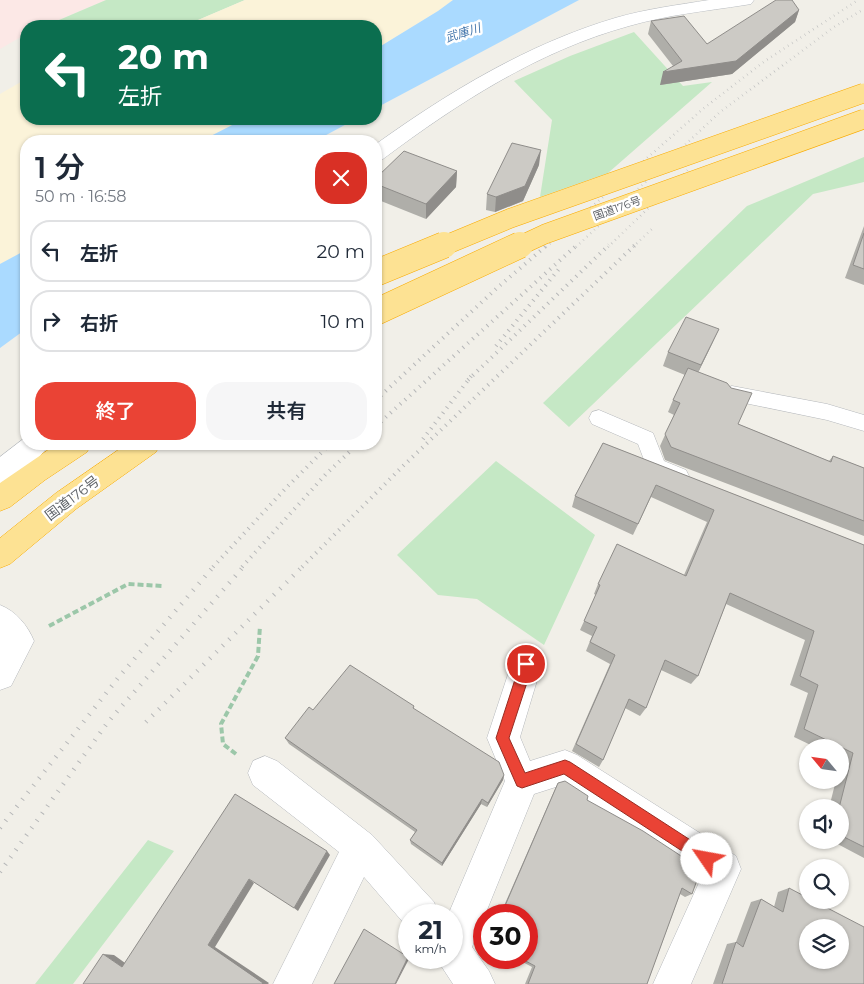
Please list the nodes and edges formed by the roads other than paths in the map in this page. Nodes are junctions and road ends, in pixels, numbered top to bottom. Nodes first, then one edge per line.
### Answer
1 (745, 0) edge
2 (864, 93) edge
3 (864, 119) edge
4 (382, 150) edge
5 (382, 271) edge
6 (382, 309) edge
7 (732, 394) edge
8 (599, 418) dead end
9 (864, 423) edge
10 (29, 450) edge
11 (69, 450) edge
12 (138, 450) edge
13 (0, 473) edge
14 (702, 485) edge
15 (0, 499) edge
16 (0, 555) edge
17 (10, 630) edge
18 (526, 664) dead end
19 (0, 674) edge
20 (265, 774) road end
21 (522, 781) junction
22 (360, 847) junction
23 (411, 904) edge
24 (463, 923) edge
25 (463, 965) edge
26 (292, 984) edge
27 (476, 984) edge
28 (672, 984) edge

1 - 4 street
2 - 5 highway, 国道176号, bridge
3 - 6 highway, 国道176号, bridge
7 - 9 lane
8 - 14 lane
10 - 13 street
11 - 15 highway
12 - 16 highway, 国道176号
17 - 19 street
18 - 21 street
20 - 22 street
21 - 24 street
21 - 28 street
22 - 23 street
22 - 26 street
25 - 27 street

